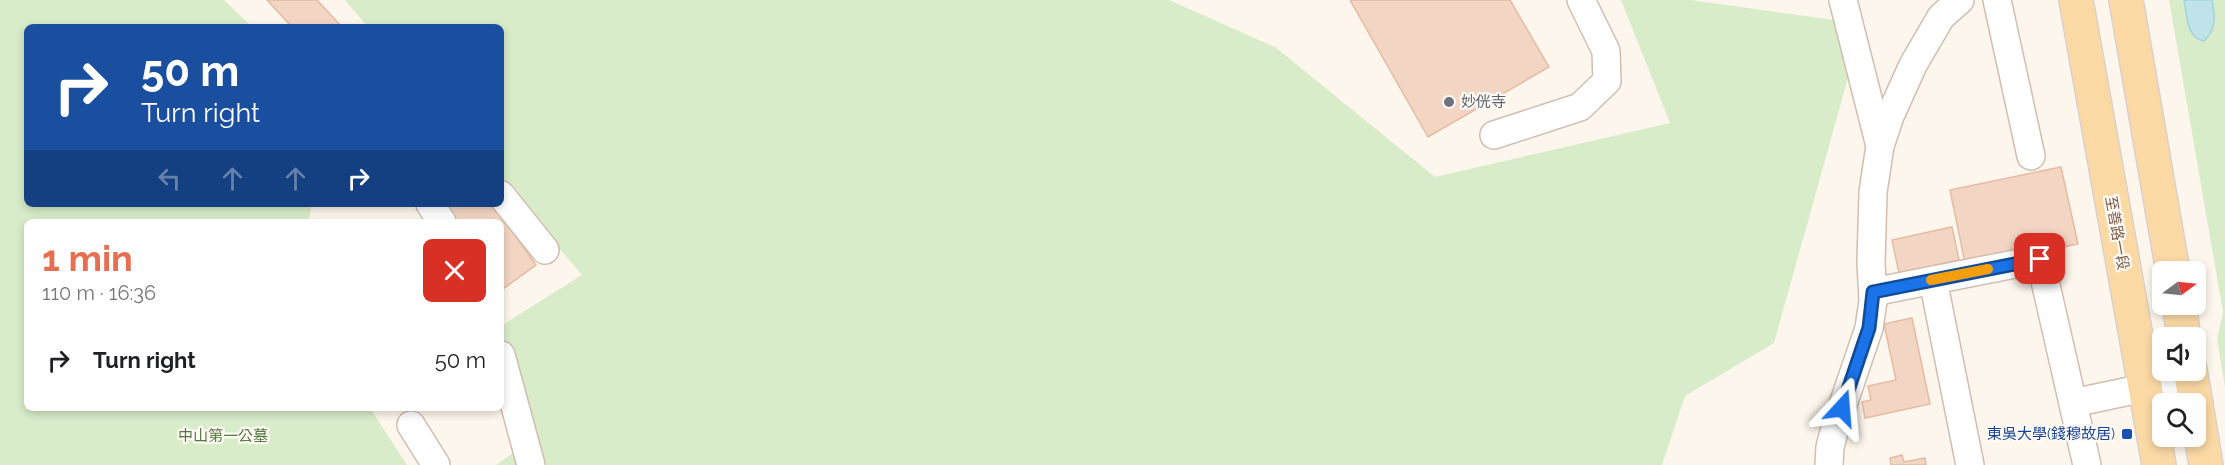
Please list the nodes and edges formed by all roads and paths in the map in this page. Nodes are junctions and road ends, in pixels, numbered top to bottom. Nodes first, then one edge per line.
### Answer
1 (1581, 0) edge
2 (1843, 0) edge
3 (1960, 0) edge
4 (1997, 0) edge
5 (2076, 0) edge
6 (2126, 0) edge
7 (1494, 135) dead end
8 (1880, 146) junction
9 (2031, 156) dead end
10 (504, 199) edge
11 (545, 250) dead end
12 (2171, 261) edge
13 (1933, 280) junction
14 (1873, 292) junction
15 (504, 365) edge
16 (2144, 388) junction
17 (2193, 389) edge
18 (2073, 403) junction
19 (411, 425) dead end
20 (436, 465) edge
21 (531, 465) edge
22 (1829, 465) edge
23 (1970, 465) edge
24 (2086, 465) edge
25 (2159, 465) edge
26 (2206, 465) edge

1 - 7 lane
2 - 8 lane
3 - 8 lane
4 - 9 lane
5 - 16 main road, 至善路一段
6 - 12 main road
8 - 14 lane
10 - 11 lane
13 - 14 lane
13 - 18 lane
13 - 23 lane
14 - 22 lane
15 - 21 lane
16 - 17 lane
16 - 18 lane
16 - 25 main road, 至善路一段
17 - 26 main road
18 - 24 lane
19 - 20 lane

